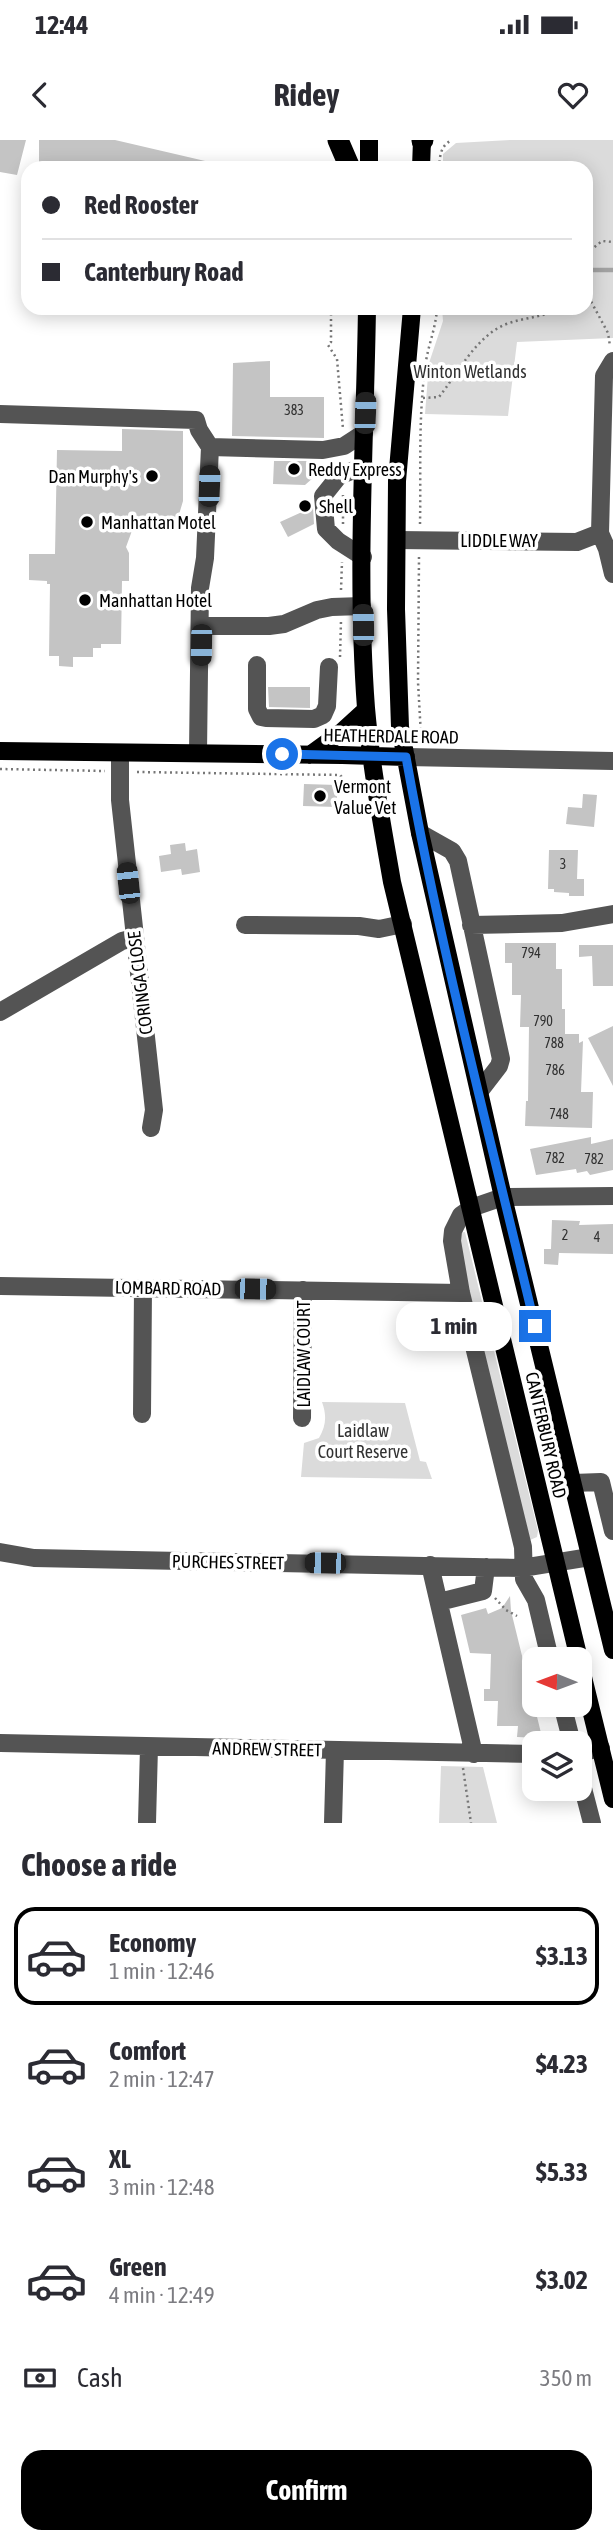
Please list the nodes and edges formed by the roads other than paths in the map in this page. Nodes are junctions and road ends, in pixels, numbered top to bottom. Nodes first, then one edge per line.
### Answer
1 (338, 140) edge
2 (369, 140) edge
3 (423, 140) edge
4 (346, 161) edge
5 (369, 161) edge
6 (422, 161) edge
7 (367, 315) edge
8 (411, 315) edge
9 (612, 362) edge
10 (0, 414) edge
11 (364, 433) junction
12 (210, 447) junction
13 (364, 466) junction
14 (600, 533) junction
15 (397, 540) junction
16 (363, 557) junction
17 (613, 575) edge
18 (362, 606) junction
19 (201, 626) junction
20 (335, 664) road end
21 (257, 666) dead end
22 (366, 710) junction
23 (0, 751) edge
24 (120, 753) junction
25 (198, 753) junction
26 (310, 755) junction
27 (372, 756) junction
28 (406, 757) junction
29 (613, 761) edge
30 (420, 834) junction
31 (613, 914) edge
32 (403, 924) junction
33 (245, 925) dead end
34 (471, 925) junction
35 (134, 938) junction
36 (0, 1012) edge
37 (479, 1092) junction
38 (151, 1128) dead end
39 (613, 1196) edge
40 (503, 1197) junction
41 (471, 1208) junction
42 (0, 1286) edge
43 (143, 1288) junction
44 (303, 1290) junction
45 (461, 1293) junction
46 (142, 1414) dead end
47 (302, 1418) dead end
48 (573, 1483) junction
49 (613, 1531) edge
50 (0, 1552) edge
51 (590, 1557) junction
52 (34, 1558) junction
53 (0, 1562) edge
54 (555, 1563) junction
55 (430, 1565) junction
56 (486, 1567) junction
57 (522, 1568) junction
58 (439, 1602) junction
59 (548, 1647) edge
60 (576, 1647) edge
61 (613, 1650) edge
62 (592, 1712) edge
63 (0, 1744) edge
64 (149, 1748) junction
65 (601, 1748) junction
66 (335, 1750) junction
67 (592, 1750) edge
68 (469, 1754) junction
69 (522, 1754) edge
70 (613, 1799) edge
71 (586, 1801) edge
72 (147, 1823) edge
73 (333, 1823) edge
74 (592, 1823) edge

1 - 4 highway
2 - 5 main road
3 - 6 main road
7 - 11 main road, CANTERBURY ROAD
8 - 15 main road, CANTERBURY ROAD
9 - 14 street
10 - 12 street
11 - 12 street
11 - 13 main road, CANTERBURY ROAD
12 - 19 street
13 - 16 main road, CANTERBURY ROAD
13 - 16 street
14 - 15 street, LIDDLE WAY
14 - 17 street
15 - 28 main road, CANTERBURY ROAD
16 - 18 main road, CANTERBURY ROAD
18 - 19 street
18 - 22 main road, CANTERBURY ROAD
19 - 25 street
20 - 21 street
22 - 26 main road
22 - 27 main road, CANTERBURY ROAD
23 - 24 main road, HEATHERDALE ROAD
24 - 25 main road, HEATHERDALE ROAD
24 - 35 street, CORINGA CLOSE
25 - 26 main road, HEATHERDALE ROAD
26 - 27 main road, HEATHERDALE ROAD
27 - 28 main road, HEATHERDALE ROAD
27 - 32 main road, CANTERBURY ROAD
28 - 29 street, HEATHERDALE ROAD
28 - 30 main road, CANTERBURY ROAD
30 - 34 street
30 - 37 main road, CANTERBURY ROAD
31 - 34 street
32 - 33 street
32 - 41 main road, CANTERBURY ROAD
34 - 37 street
35 - 36 street
35 - 38 street, CORINGA CLOSE
37 - 40 main road, CANTERBURY ROAD
39 - 40 street
40 - 41 street
40 - 48 main road, CANTERBURY ROAD
41 - 45 street
41 - 54 main road, CANTERBURY ROAD
42 - 43 street, LOMBARD ROAD
43 - 44 street, LOMBARD ROAD
43 - 46 street
44 - 45 street, LOMBARD ROAD
44 - 47 street, LAIDLAW COURT
45 - 57 street
48 - 49 street, CANTERBURY ROAD
48 - 51 main road, CANTERBURY ROAD
50 - 52 street, PURCHES STREET
51 - 54 street, PURCHES STREET
51 - 61 main road, CANTERBURY ROAD
52 - 53 street, PURCHES STREET
52 - 55 street, PURCHES STREET
54 - 57 street, PURCHES STREET
54 - 60 main road, CANTERBURY ROAD
55 - 56 street, PURCHES STREET
55 - 58 street
56 - 57 street, PURCHES STREET
56 - 58 street
57 - 59 street
58 - 68 street
62 - 65 main road, CANTERBURY ROAD
63 - 64 street, ANDREW STREET
64 - 66 street, ANDREW STREET
64 - 72 street
65 - 67 street
65 - 70 main road, CANTERBURY ROAD
66 - 68 street, ANDREW STREET
66 - 73 street
68 - 69 street, ANDREW STREET
71 - 74 street

